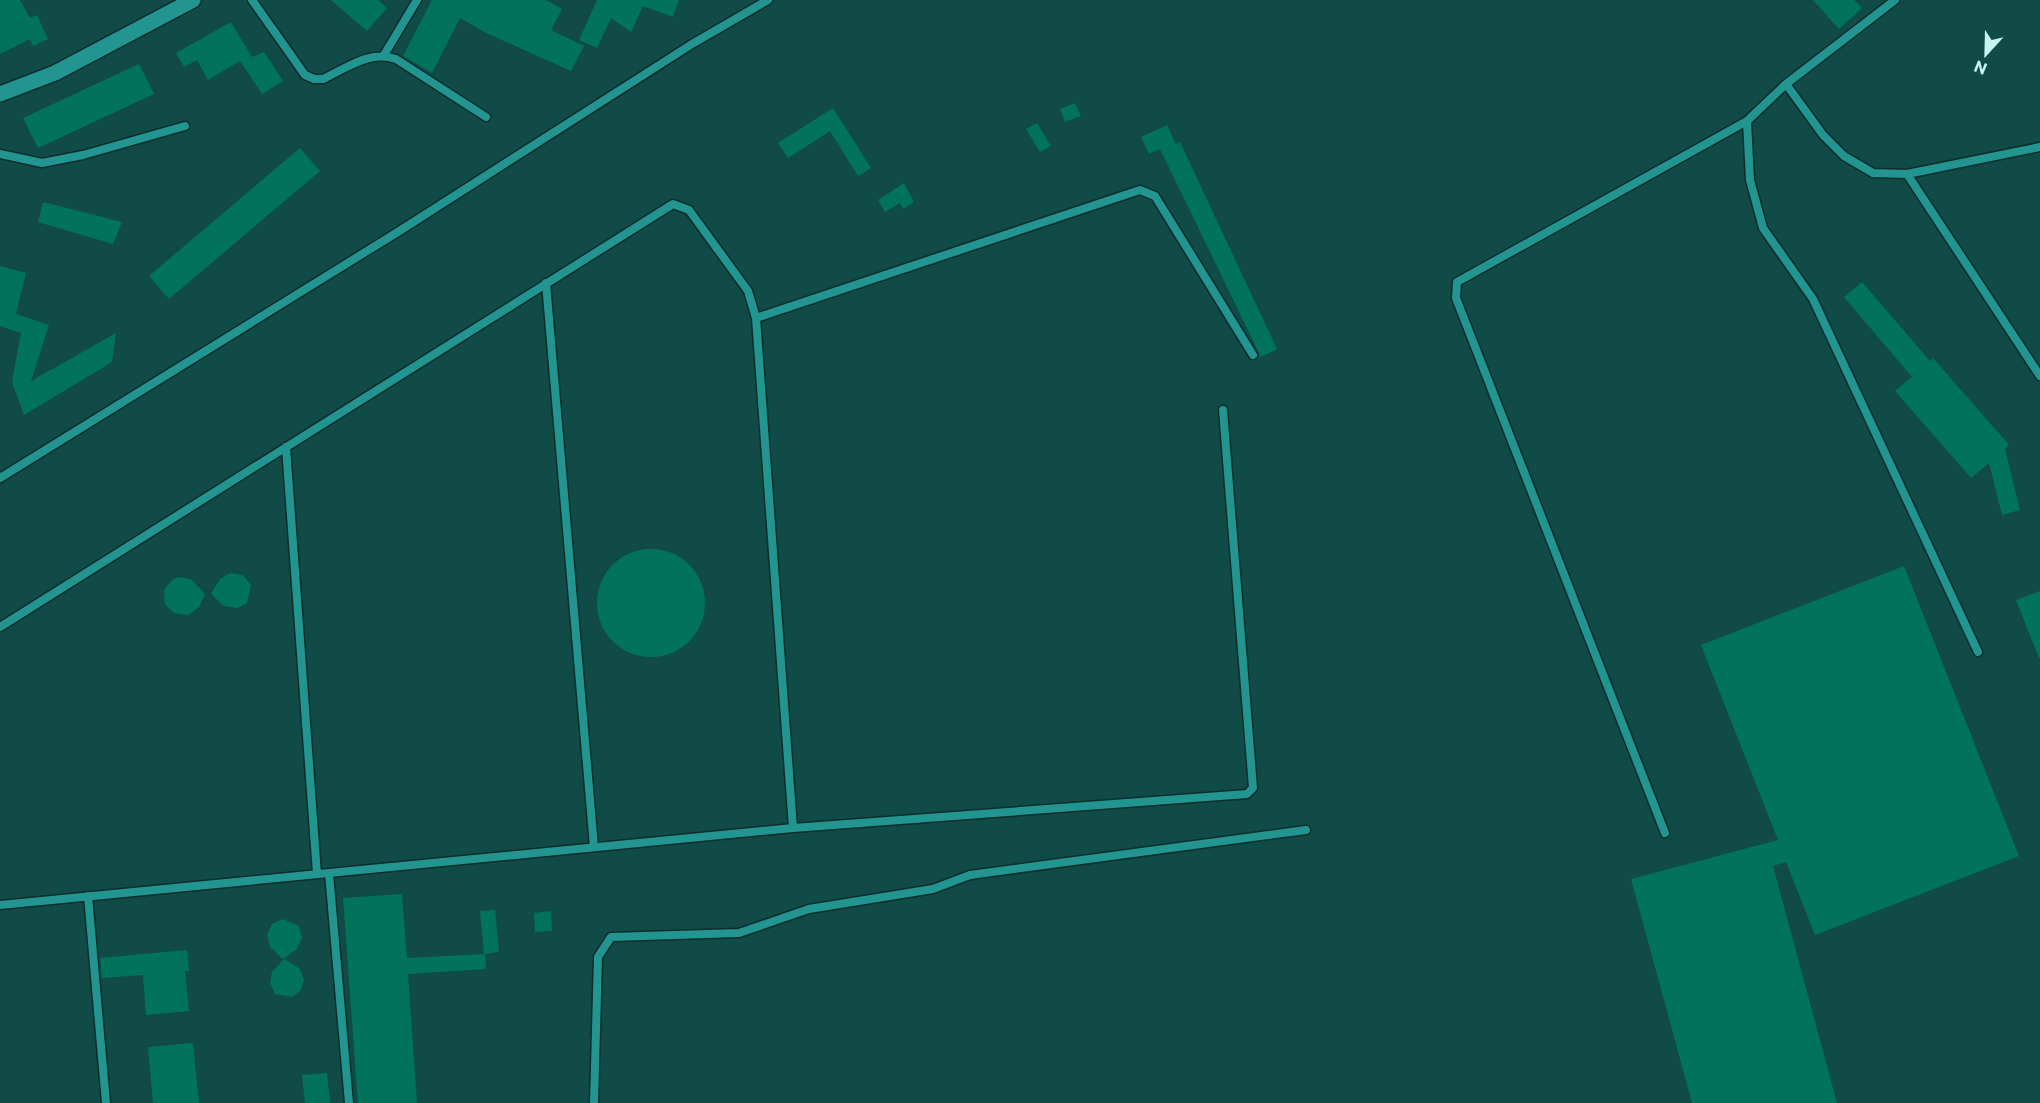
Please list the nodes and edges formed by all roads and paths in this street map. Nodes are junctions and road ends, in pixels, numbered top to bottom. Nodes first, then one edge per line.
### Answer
1 (193, 0) edge
2 (252, 0) edge
3 (417, 0) edge
4 (768, 0) edge
5 (1895, 0) edge
6 (384, 55) junction
7 (1786, 84) junction
8 (0, 94) edge
9 (486, 117) dead end
10 (1747, 121) junction
11 (185, 126) dead end
12 (2040, 147) edge
13 (0, 154) edge
14 (1907, 174) junction
15 (546, 283) junction
16 (756, 318) junction
17 (1252, 355) dead end
18 (2040, 376) edge
19 (1223, 410) dead end
20 (286, 447) junction
21 (0, 478) edge
22 (0, 627) edge
23 (1978, 652) dead end
24 (793, 828) junction
25 (1306, 830) dead end
26 (1665, 833) dead end
27 (594, 847) junction
28 (329, 873) junction
29 (317, 874) junction
30 (88, 896) junction
31 (0, 904) edge
32 (106, 1103) edge
33 (349, 1103) edge
34 (594, 1103) edge

1 - 8 street
2 - 6 lane
3 - 6 lane
4 - 21 lane
5 - 7 lane
6 - 9 lane
7 - 10 lane
7 - 14 lane
10 - 23 lane
10 - 26 lane
11 - 13 lane
12 - 14 lane
14 - 18 lane
15 - 16 lane
15 - 20 lane
15 - 27 lane
16 - 17 lane
16 - 24 lane
19 - 24 lane
20 - 22 lane
20 - 29 lane
24 - 27 lane
25 - 34 lane
27 - 28 lane
28 - 29 lane
28 - 33 lane
29 - 30 lane
30 - 31 lane
30 - 32 lane

